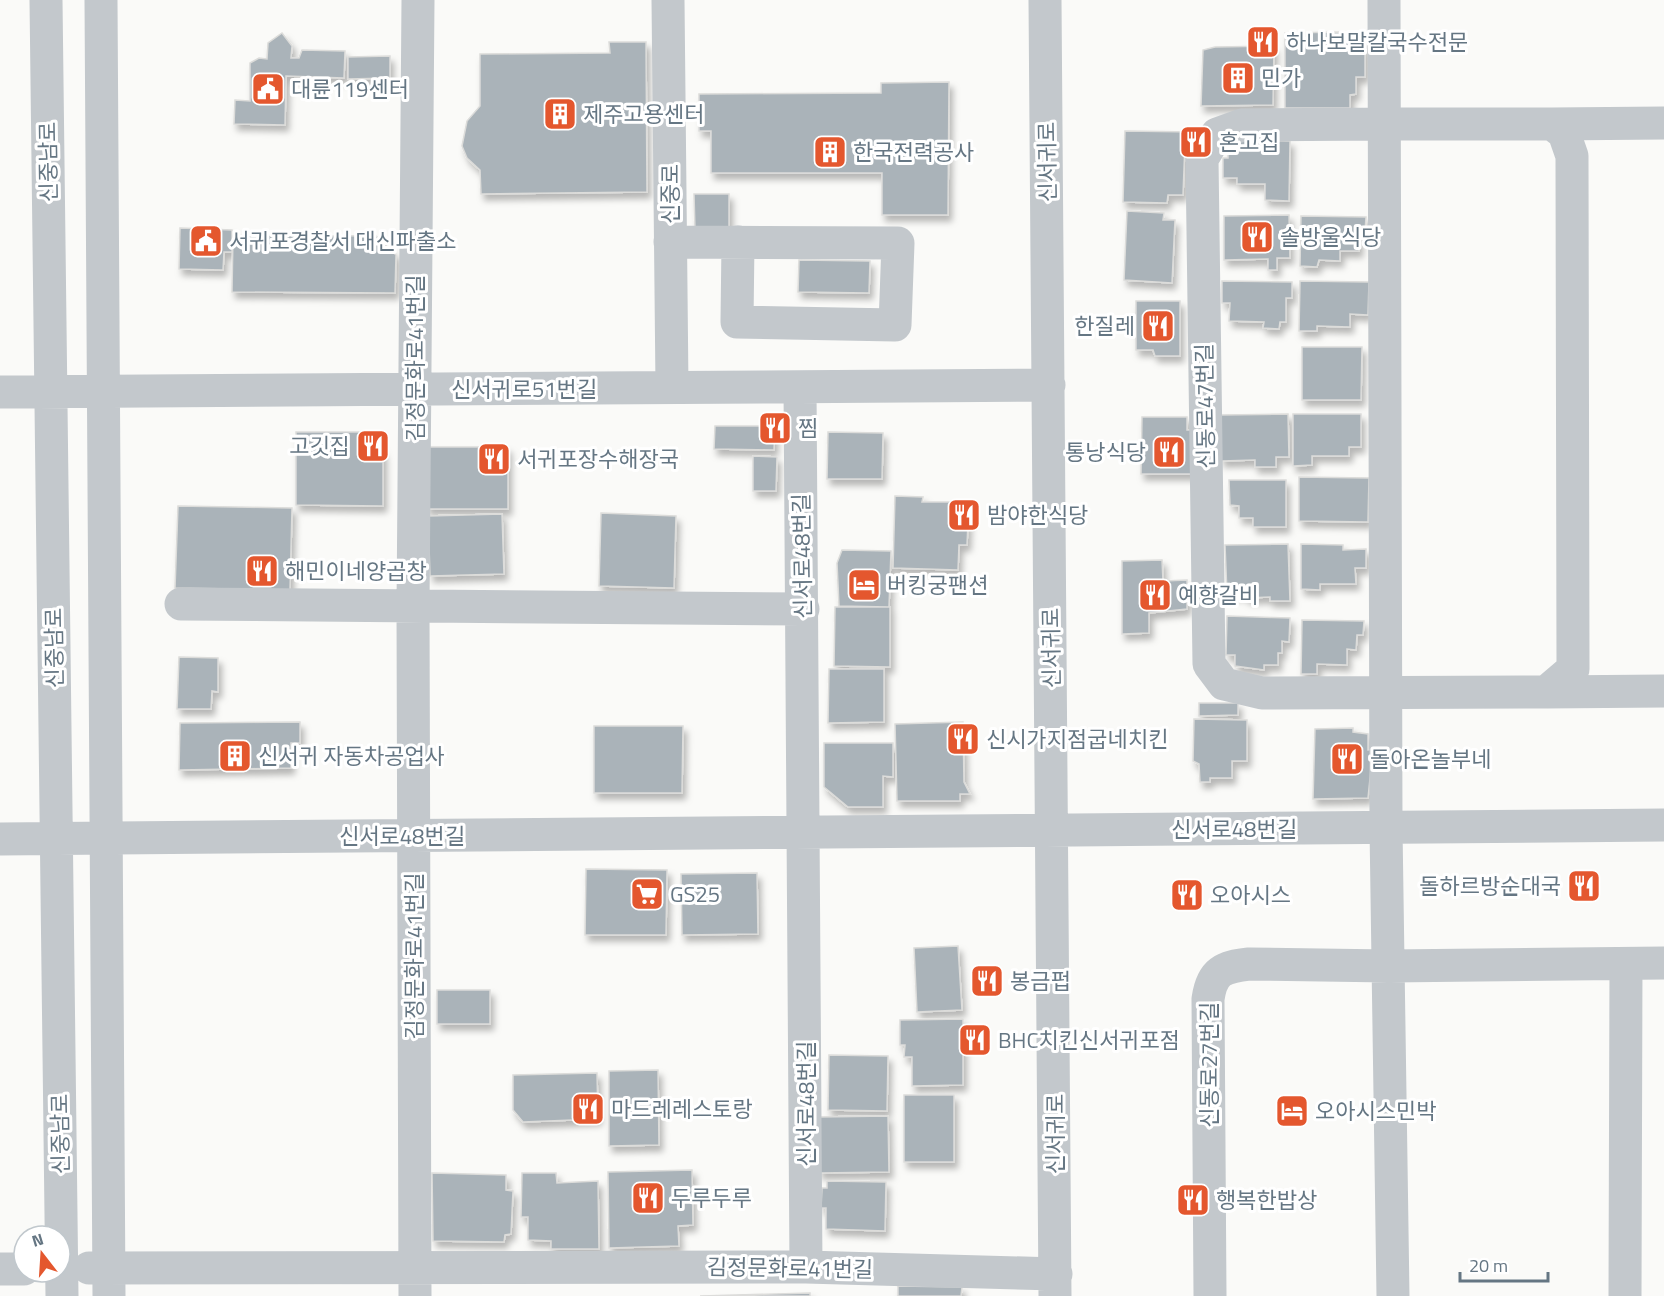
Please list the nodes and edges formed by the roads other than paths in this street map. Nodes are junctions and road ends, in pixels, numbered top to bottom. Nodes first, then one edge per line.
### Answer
1 (46, 0) edge
2 (101, 0) edge
3 (418, 0) edge
4 (668, 0) edge
5 (1045, 0) edge
6 (1384, 0) edge
7 (1664, 123) edge
8 (1385, 124) junction
9 (1552, 124) junction
10 (670, 242) junction
11 (738, 242) junction
12 (1049, 385) junction
13 (672, 387) junction
14 (800, 387) junction
15 (415, 389) junction
16 (0, 392) edge
17 (51, 392) junction
18 (104, 392) junction
19 (180, 604) dead end
20 (413, 607) junction
21 (803, 609) junction
22 (1664, 691) edge
23 (1546, 692) junction
24 (1386, 694) junction
25 (1664, 825) edge
26 (1386, 828) junction
27 (1053, 831) junction
28 (805, 832) junction
29 (414, 836) junction
30 (106, 838) junction
31 (0, 839) edge
32 (56, 839) junction
33 (1626, 963) junction
34 (1664, 963) edge
35 (1389, 966) junction
36 (60, 1224) edge
37 (806, 1267) junction
38 (72, 1279) edge
39 (109, 1282) edge
40 (416, 1282) edge
41 (1056, 1285) edge
42 (1210, 1296) edge
43 (1393, 1296) edge
44 (1625, 1296) edge

1 - 17 street, 신중남로
2 - 18 street
3 - 15 street, 김정문화로41번길
4 - 10 street, 신중로
5 - 12 street, 신서귀로
6 - 8 street
7 - 9 street, 신동로47번길
8 - 9 street, 신동로47번길
8 - 24 street
8 - 24 street, 신동로47번길
9 - 23 street
10 - 11 street
10 - 13 street, 신중로
11 - 11 street
12 - 14 street, 신서귀로51번길
12 - 27 street, 신서귀로
13 - 14 street, 신서귀로51번길
13 - 15 street, 신서귀로51번길
14 - 21 street, 신서로48번길
15 - 18 street, 신서귀로51번길
15 - 20 street, 김정문화로41번길
16 - 17 street, 신서귀로51번길
17 - 18 street, 신서귀로51번길
17 - 32 street, 신중남로
18 - 30 street
19 - 20 street
20 - 21 street
20 - 29 street, 김정문화로41번길
21 - 28 street, 신서로48번길
22 - 23 street, 신동로47번길
23 - 24 street, 신동로47번길
24 - 26 street
25 - 26 street, 신서로48번길
26 - 27 street, 신서로48번길
26 - 35 street
27 - 28 street, 신서로48번길
27 - 41 street, 신서귀로
28 - 29 street, 신서로48번길
28 - 37 street, 신서로48번길
29 - 30 street, 신서로48번길
29 - 40 street, 김정문화로41번길
30 - 32 street, 신서로48번길
30 - 39 street
31 - 32 street, 신서로48번길
32 - 36 street, 신중남로
33 - 34 street, 신동로27번길
33 - 35 street, 신동로27번길
33 - 44 street
35 - 42 street, 신동로27번길
35 - 43 street
37 - 40 street, 김정문화로41번길
37 - 41 street, 김정문화로41번길
38 - 39 street, 김정문화로41번길
39 - 40 street, 김정문화로41번길

